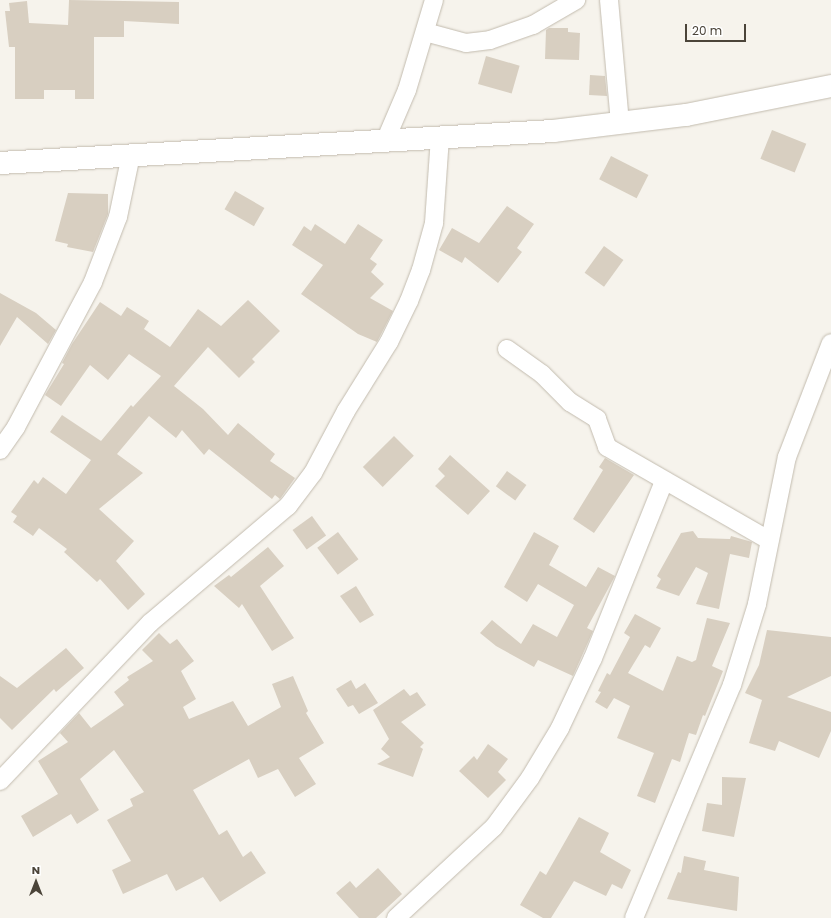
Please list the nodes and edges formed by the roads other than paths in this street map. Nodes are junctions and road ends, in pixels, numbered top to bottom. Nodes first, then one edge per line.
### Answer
1 (434, 0) edge
2 (576, 0) edge
3 (609, 0) edge
4 (425, 32) junction
5 (831, 86) edge
6 (620, 123) junction
7 (440, 136) junction
8 (386, 139) junction
9 (131, 156) junction
10 (0, 163) edge
11 (831, 343) edge
12 (507, 349) dead end
13 (0, 450) edge
14 (664, 481) junction
15 (769, 540) junction
16 (0, 781) edge
17 (396, 918) edge
18 (634, 918) edge

1 - 4 street
2 - 4 street
3 - 6 street
4 - 8 street
5 - 6 street
6 - 7 street
7 - 8 street
7 - 16 street
8 - 9 street
9 - 10 street
9 - 13 street
11 - 15 street
12 - 14 street
14 - 15 street
14 - 17 street
15 - 18 street

